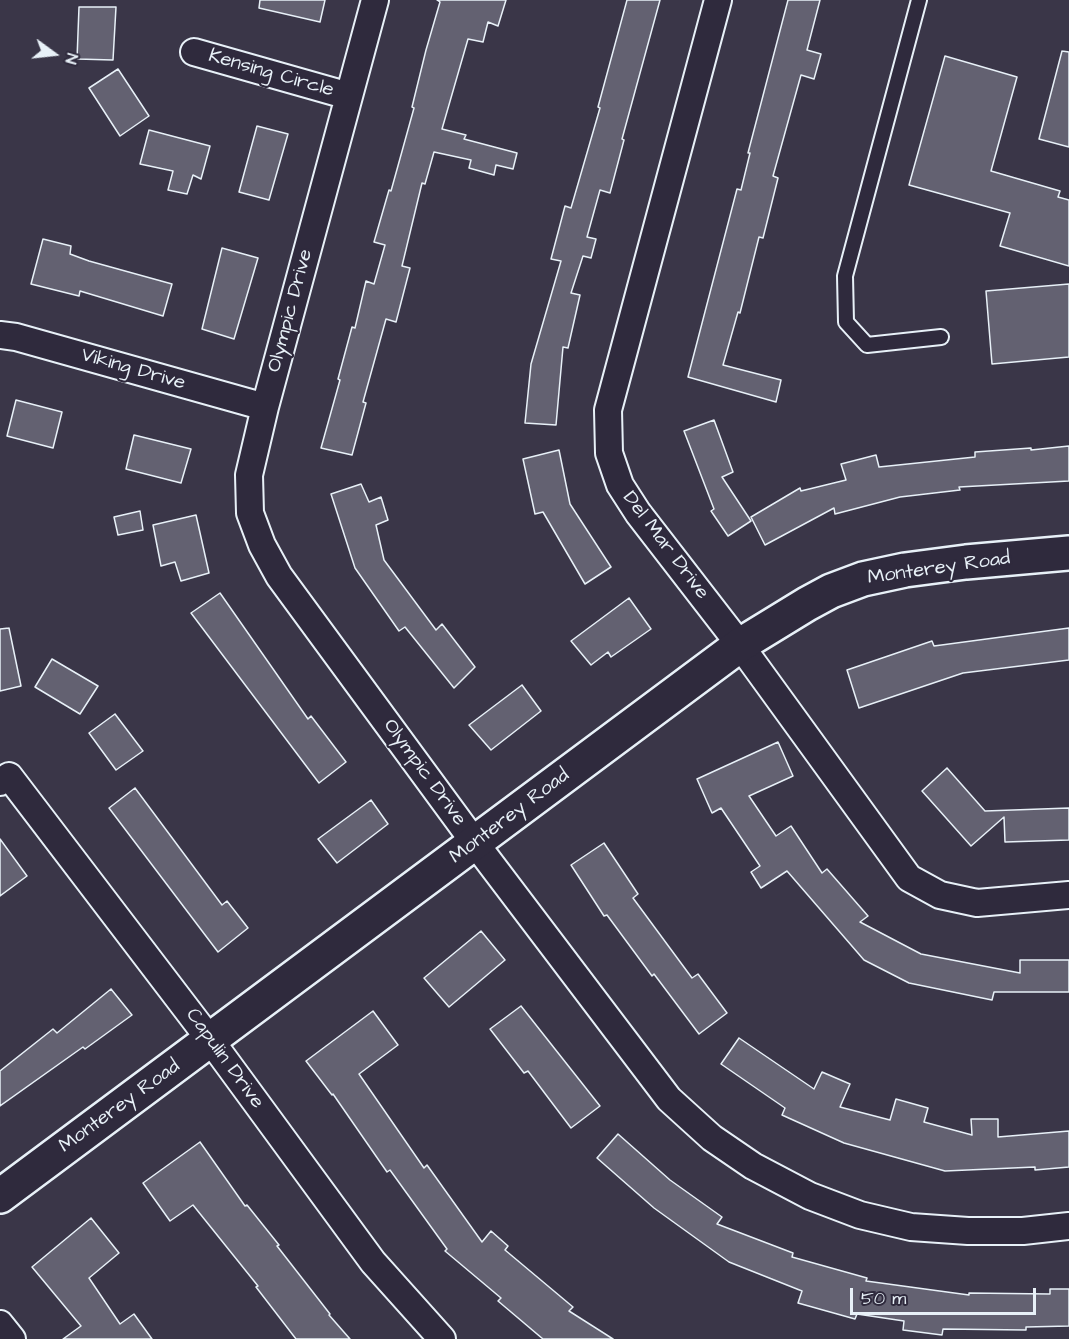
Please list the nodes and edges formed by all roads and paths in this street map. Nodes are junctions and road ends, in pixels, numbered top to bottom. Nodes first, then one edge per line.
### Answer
1 (375, 0) edge
2 (718, 0) edge
3 (919, 0) edge
4 (194, 52) dead end
5 (349, 96) junction
6 (0, 335) edge
7 (941, 337) dead end
8 (265, 407) junction
9 (1069, 553) edge
10 (740, 645) junction
11 (5, 779) edge
12 (475, 843) junction
13 (1069, 895) edge
14 (211, 1041) junction
15 (0, 1196) edge
16 (1069, 1226) edge
17 (0, 1324) edge
18 (12, 1339) edge
19 (442, 1339) edge

1 - 5 street, Olympic Drive
2 - 10 street, Del Mar Drive
3 - 7 lane
4 - 5 street, Kensing Circle
5 - 8 street, Olympic Drive
6 - 8 street, Viking Drive
8 - 12 street, Olympic Drive
9 - 10 street, Monterey Road
10 - 12 street, Monterey Road
10 - 13 street, Del Mar Drive
11 - 14 street, Capulin Drive
12 - 14 street, Monterey Road
12 - 16 street, Olympic Drive
14 - 15 street, Monterey Road
14 - 19 street, Capulin Drive
17 - 18 street

